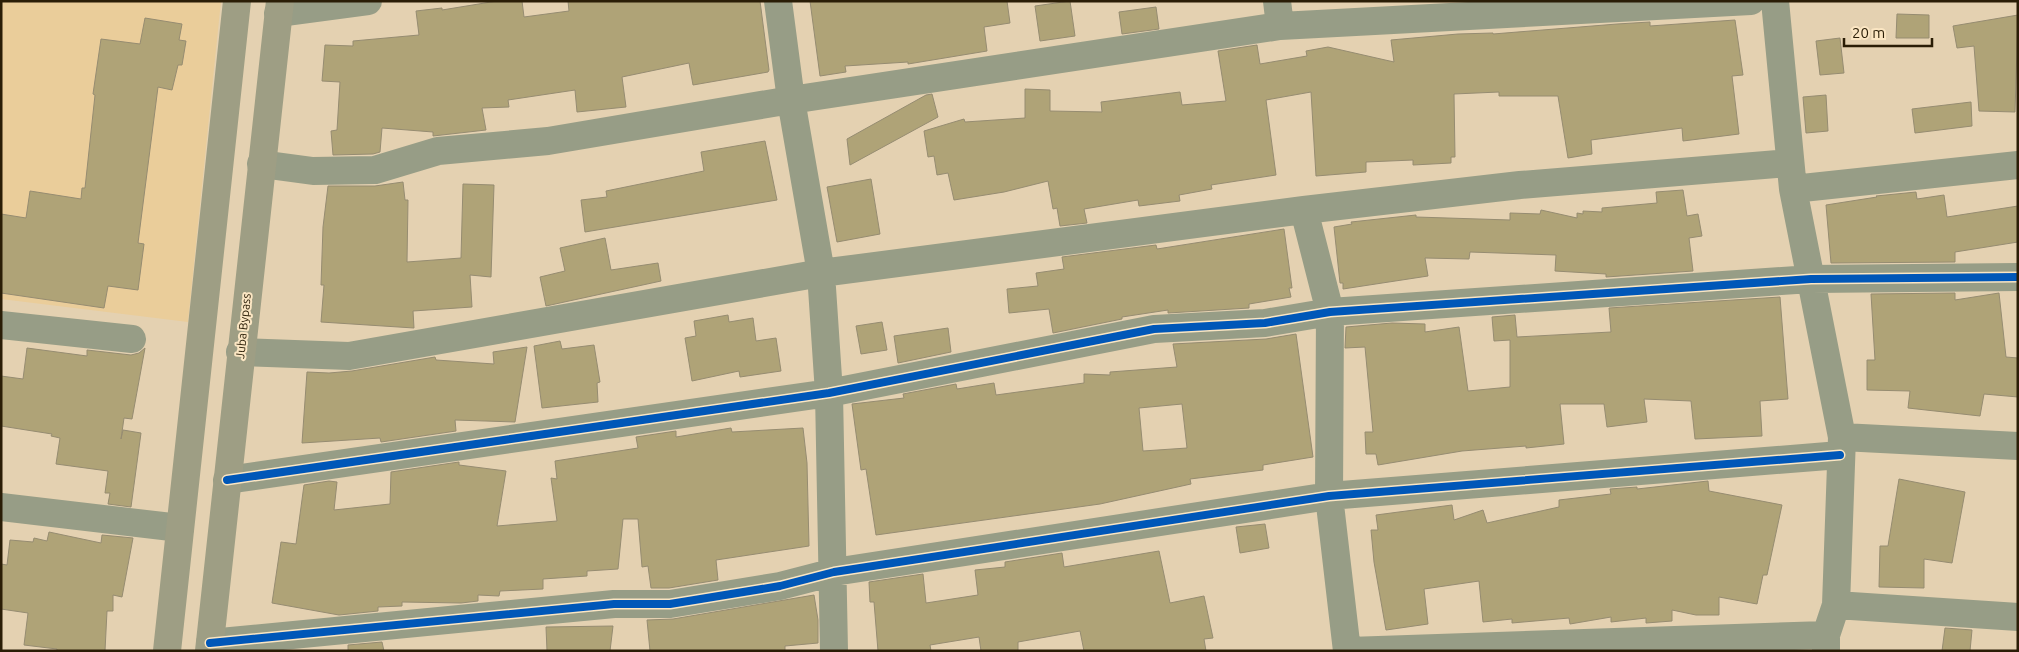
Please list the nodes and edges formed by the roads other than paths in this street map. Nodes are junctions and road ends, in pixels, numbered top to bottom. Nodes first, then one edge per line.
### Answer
1 (237, 1) edge
2 (368, 1) edge
3 (778, 1) edge
4 (1751, 1) edge
5 (1775, 1) edge
6 (279, 7) edge
7 (1278, 14) edge
8 (791, 100) junction
9 (261, 164) junction
10 (2018, 165) edge
11 (1791, 176) junction
12 (1304, 210) junction
13 (821, 273) junction
14 (2018, 277) edge
15 (1811, 279) junction
16 (1330, 312) junction
17 (1, 325) edge
18 (132, 339) dead end
19 (240, 352) junction
20 (829, 392) junction
21 (1841, 446) junction
22 (2018, 446) edge
23 (227, 480) junction
24 (1329, 496) junction
25 (1, 507) edge
26 (180, 528) junction
27 (834, 572) junction
28 (1836, 605) junction
29 (2018, 618) edge
30 (1826, 643) edge
31 (209, 647) edge
32 (167, 651) edge
33 (834, 651) edge
34 (1348, 651) edge

1 - 26 main road
2 - 6 street
3 - 8 street
4 - 7 street
5 - 11 street
6 - 9 main road, Juba Bypass
7 - 8 street
8 - 9 street
8 - 13 street
9 - 19 main road, Juba Bypass
10 - 11 street
11 - 12 street
11 - 15 street
12 - 13 street
12 - 16 street
13 - 19 street
13 - 20 street
14 - 15 street
15 - 16 street
15 - 21 street
16 - 20 street
16 - 24 street
17 - 18 street
19 - 23 main road, Juba Bypass
20 - 23 street
20 - 27 street
21 - 22 street
21 - 24 street
21 - 28 street
23 - 31 main road, Juba Bypass
24 - 27 street
24 - 34 street
25 - 26 street
26 - 32 main road
27 - 31 street
27 - 33 street
28 - 29 street
28 - 30 street
30 - 34 street

